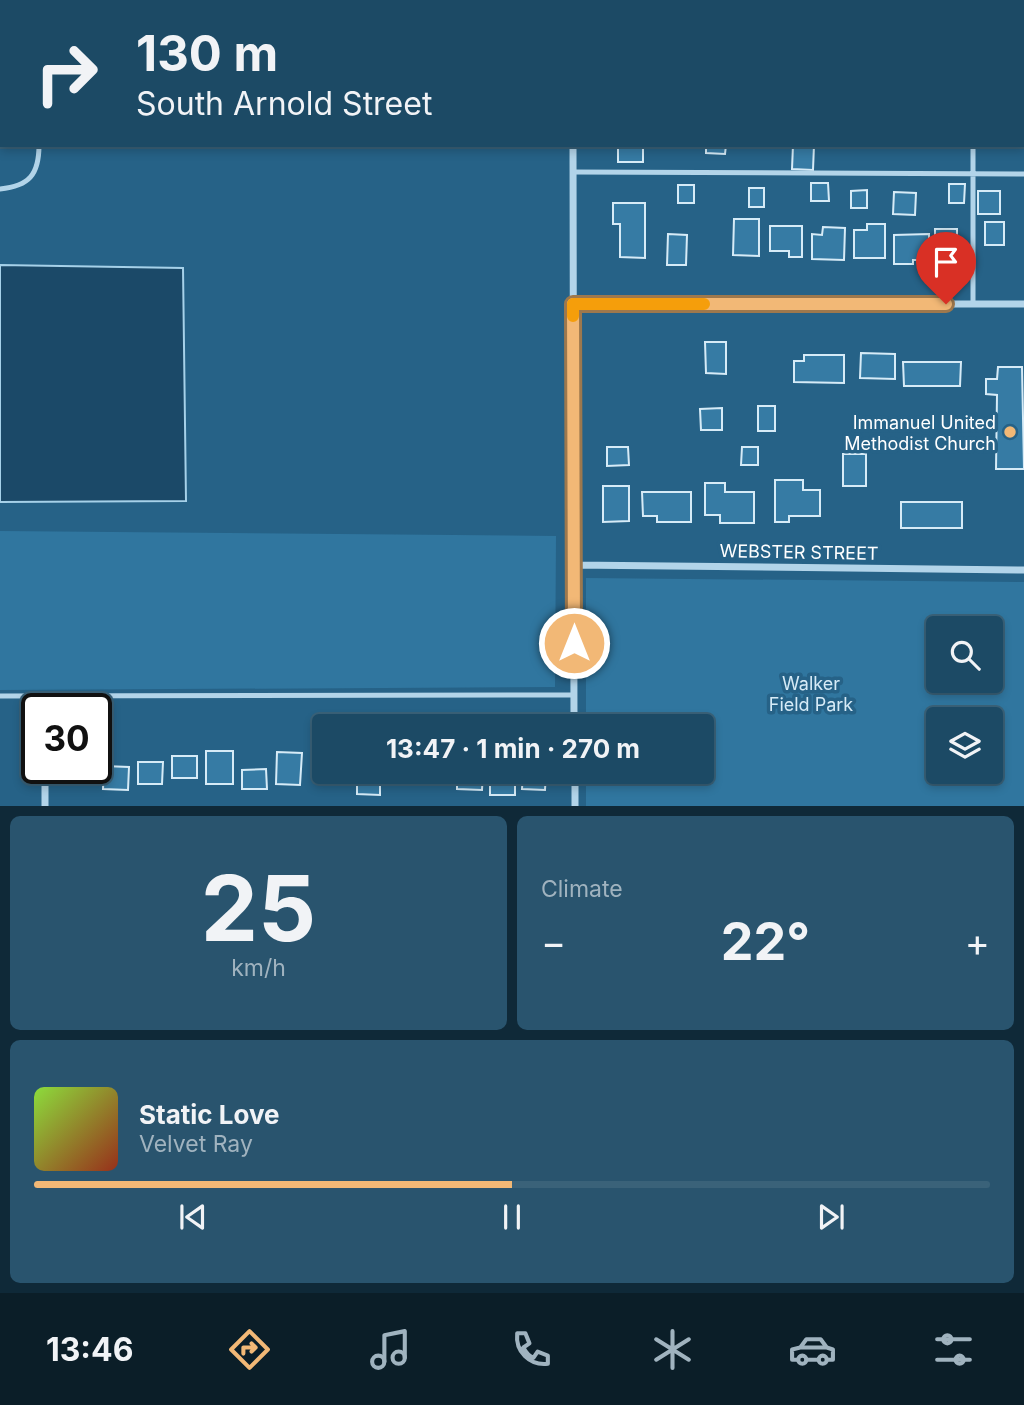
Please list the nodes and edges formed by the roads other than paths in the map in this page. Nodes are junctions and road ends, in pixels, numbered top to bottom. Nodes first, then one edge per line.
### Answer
1 (39, 147) edge
2 (573, 147) edge
3 (973, 147) edge
4 (573, 172) junction
5 (973, 173) junction
6 (1024, 174) edge
7 (0, 189) edge
8 (573, 304) junction
9 (973, 304) junction
10 (1024, 304) edge
11 (574, 565) junction
12 (1024, 570) edge
13 (574, 695) junction
14 (0, 696) edge
15 (21, 696) edge
16 (112, 696) edge
17 (574, 714) edge
18 (45, 784) edge
19 (575, 784) edge
20 (45, 806) edge
21 (575, 806) edge

1 - 7 lane
2 - 4 street
3 - 5 lane
4 - 5 lane
4 - 8 street
5 - 6 lane
5 - 9 lane
8 - 9 street
8 - 11 street
9 - 10 street
11 - 12 street, WEBSTER STREET
11 - 13 street
13 - 16 lane
13 - 17 street
14 - 15 lane
18 - 20 street
19 - 21 street

